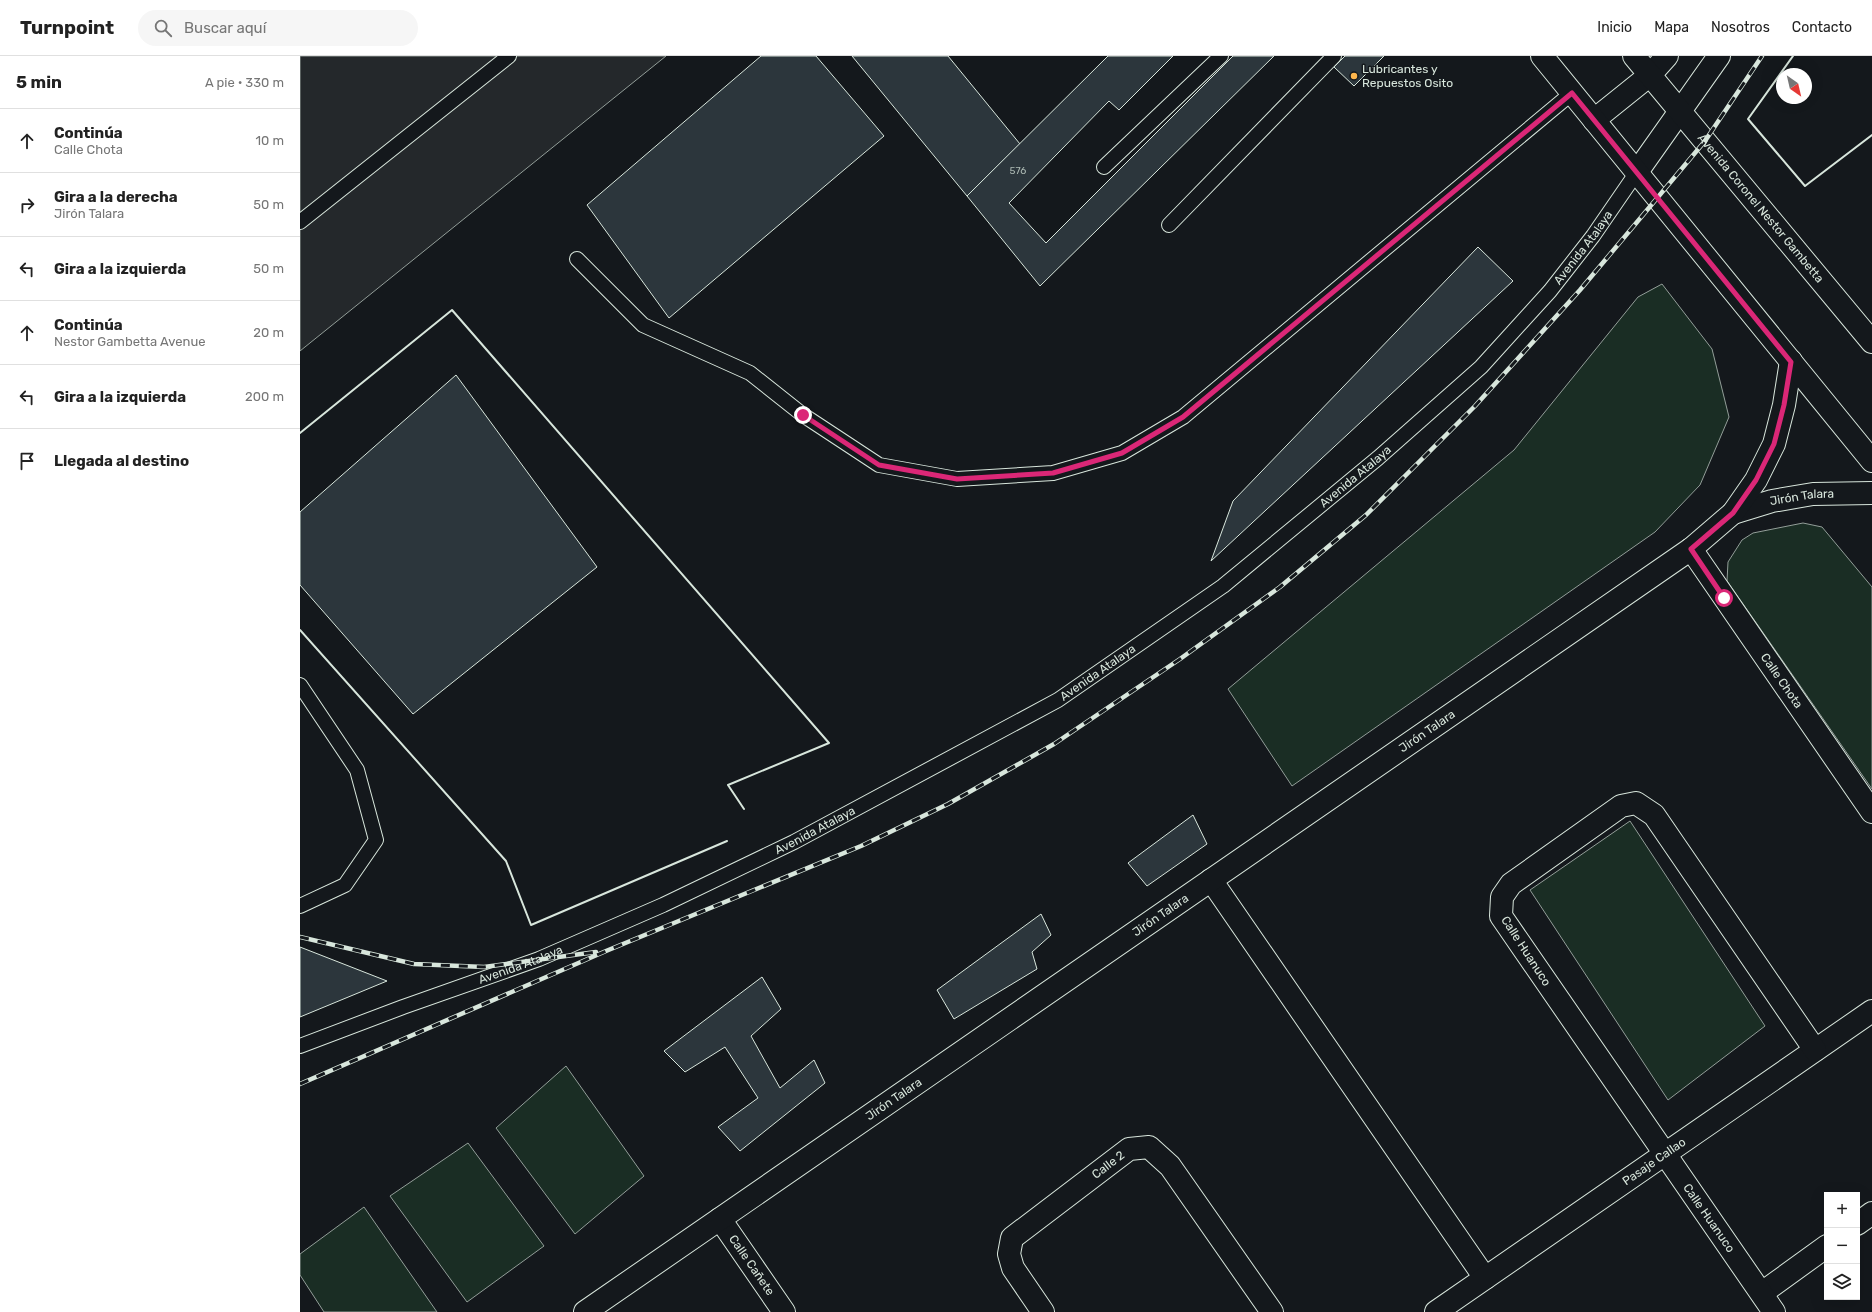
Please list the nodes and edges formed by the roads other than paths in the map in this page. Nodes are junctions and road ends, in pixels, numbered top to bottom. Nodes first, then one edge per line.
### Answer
1 (509, 56) edge
2 (1221, 56) edge
3 (1334, 56) edge
4 (1542, 56) edge
5 (1634, 56) edge
6 (1666, 56) edge
7 (1719, 56) edge
8 (1650, 75) junction
9 (1572, 93) junction
10 (1679, 111) junction
11 (1594, 120) junction
12 (1104, 167) dead end
13 (1637, 172) junction
14 (300, 222) edge
15 (1169, 225) dead end
16 (577, 259) dead end
17 (1872, 342) edge
18 (1791, 362) junction
19 (1872, 461) edge
20 (1872, 493) edge
21 (1733, 513) junction
22 (1691, 549) junction
23 (300, 685) edge
24 (1872, 812) edge
25 (1211, 880) junction
26 (300, 906) edge
27 (1872, 1011) edge
28 (300, 1046) edge
29 (1815, 1050) junction
30 (1665, 1154) junction
31 (1872, 1213) edge
32 (720, 1219) junction
33 (1860, 1222) edge
34 (1824, 1248) edge
35 (1485, 1278) junction
36 (1762, 1293) junction
37 (585, 1312) edge
38 (784, 1312) edge
39 (1043, 1312) edge
40 (1272, 1312) edge
41 (1436, 1312) edge
42 (1774, 1312) edge

1 - 14 lane
2 - 12 lane
3 - 15 lane
4 - 9 street
5 - 8 street, Avenida Coronel Nestor Gambetta
6 - 8 street
7 - 10 street, Avenida Atalaya
8 - 10 street, Avenida Coronel Nestor Gambetta
8 - 11 street
9 - 11 street
9 - 16 lane
10 - 13 street, Avenida Atalaya
10 - 17 street, Avenida Coronel Nestor Gambetta
11 - 13 street
13 - 18 street
13 - 28 lane, Avenida Atalaya
18 - 19 street
18 - 21 street, Jirón Talara
20 - 21 street, Jirón Talara
21 - 22 street, Jirón Talara
22 - 24 street, Calle Chota
22 - 25 street, Jirón Talara
23 - 26 lane
25 - 32 street, Jirón Talara
25 - 35 street
27 - 29 street, Pasaje Callao
29 - 30 street, Pasaje Callao
29 - 30 street, Calle Huanuco
30 - 35 street, Pasaje Callao
30 - 36 street, Calle Huanuco
31 - 33 street
32 - 37 street, Jirón Talara
32 - 38 street, Calle Cañete
34 - 36 street
35 - 41 street, Pasaje Callao
36 - 42 street, Calle Huanuco
39 - 40 street, Calle 2

